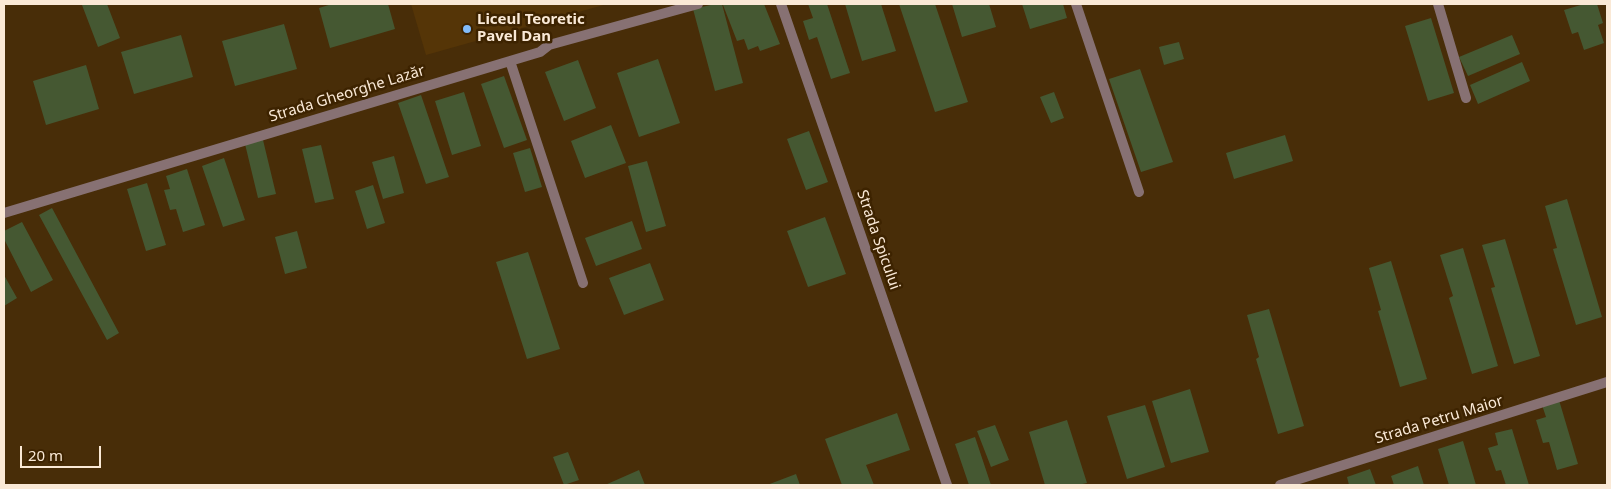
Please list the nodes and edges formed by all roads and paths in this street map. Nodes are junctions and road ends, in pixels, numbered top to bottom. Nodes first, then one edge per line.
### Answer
1 (698, 4) edge
2 (781, 4) edge
3 (1076, 4) edge
4 (1438, 4) edge
5 (510, 61) junction
6 (1466, 98) dead end
7 (1139, 192) dead end
8 (4, 213) edge
9 (583, 283) dead end
10 (1607, 382) edge
11 (947, 485) edge
12 (1280, 485) edge

1 - 5 street, Strada Gheorghe Lazăr
2 - 11 street, Strada Spicului
3 - 7 street
4 - 6 street
5 - 8 street, Strada Gheorghe Lazăr
5 - 9 street
10 - 12 street, Strada Petru Maior

